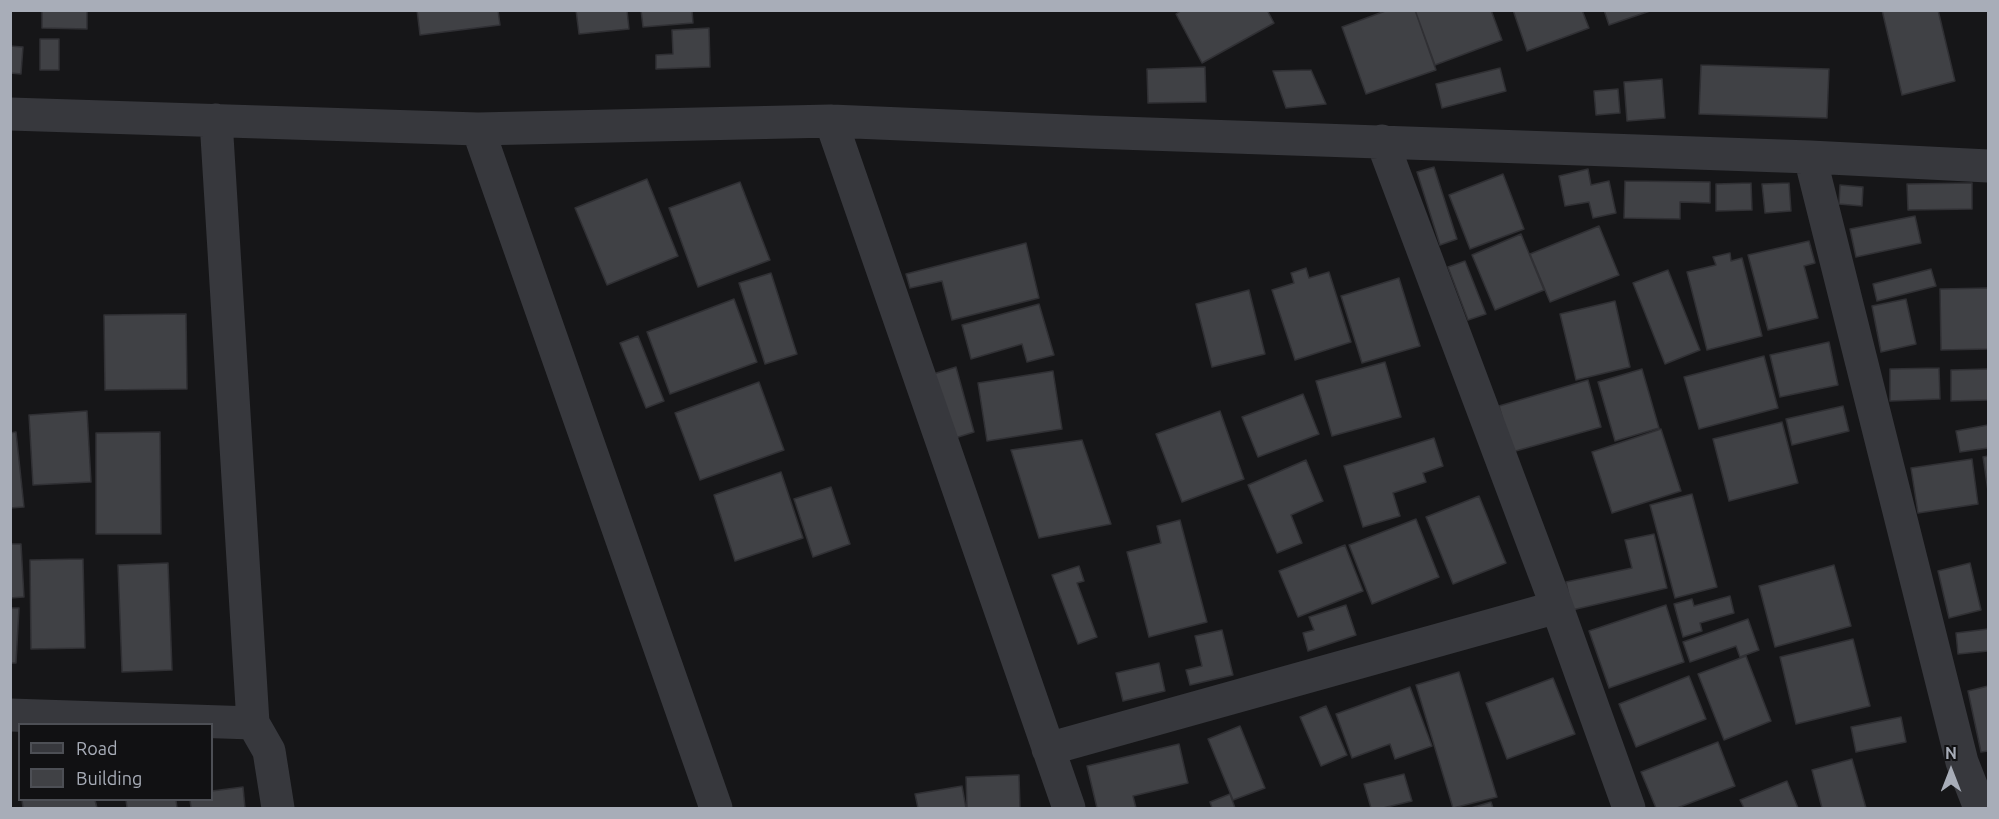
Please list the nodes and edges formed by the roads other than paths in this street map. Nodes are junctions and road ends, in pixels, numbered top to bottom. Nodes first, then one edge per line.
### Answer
1 (10, 114) edge
2 (216, 120) junction
3 (831, 120) junction
4 (478, 129) junction
5 (1382, 141) junction
6 (1810, 157) junction
7 (1989, 166) edge
8 (1557, 607) junction
9 (10, 715) edge
10 (253, 723) junction
11 (1048, 749) junction
12 (278, 808) edge
13 (716, 808) edge
14 (1069, 808) edge
15 (1629, 808) edge
16 (1980, 808) edge

1 - 2 street
2 - 4 street
2 - 10 street
3 - 4 street
3 - 5 street
3 - 11 street
4 - 13 street
5 - 6 street
5 - 8 street
6 - 7 street
6 - 16 street
8 - 11 street
8 - 15 street
9 - 10 street
10 - 12 street
11 - 14 street

